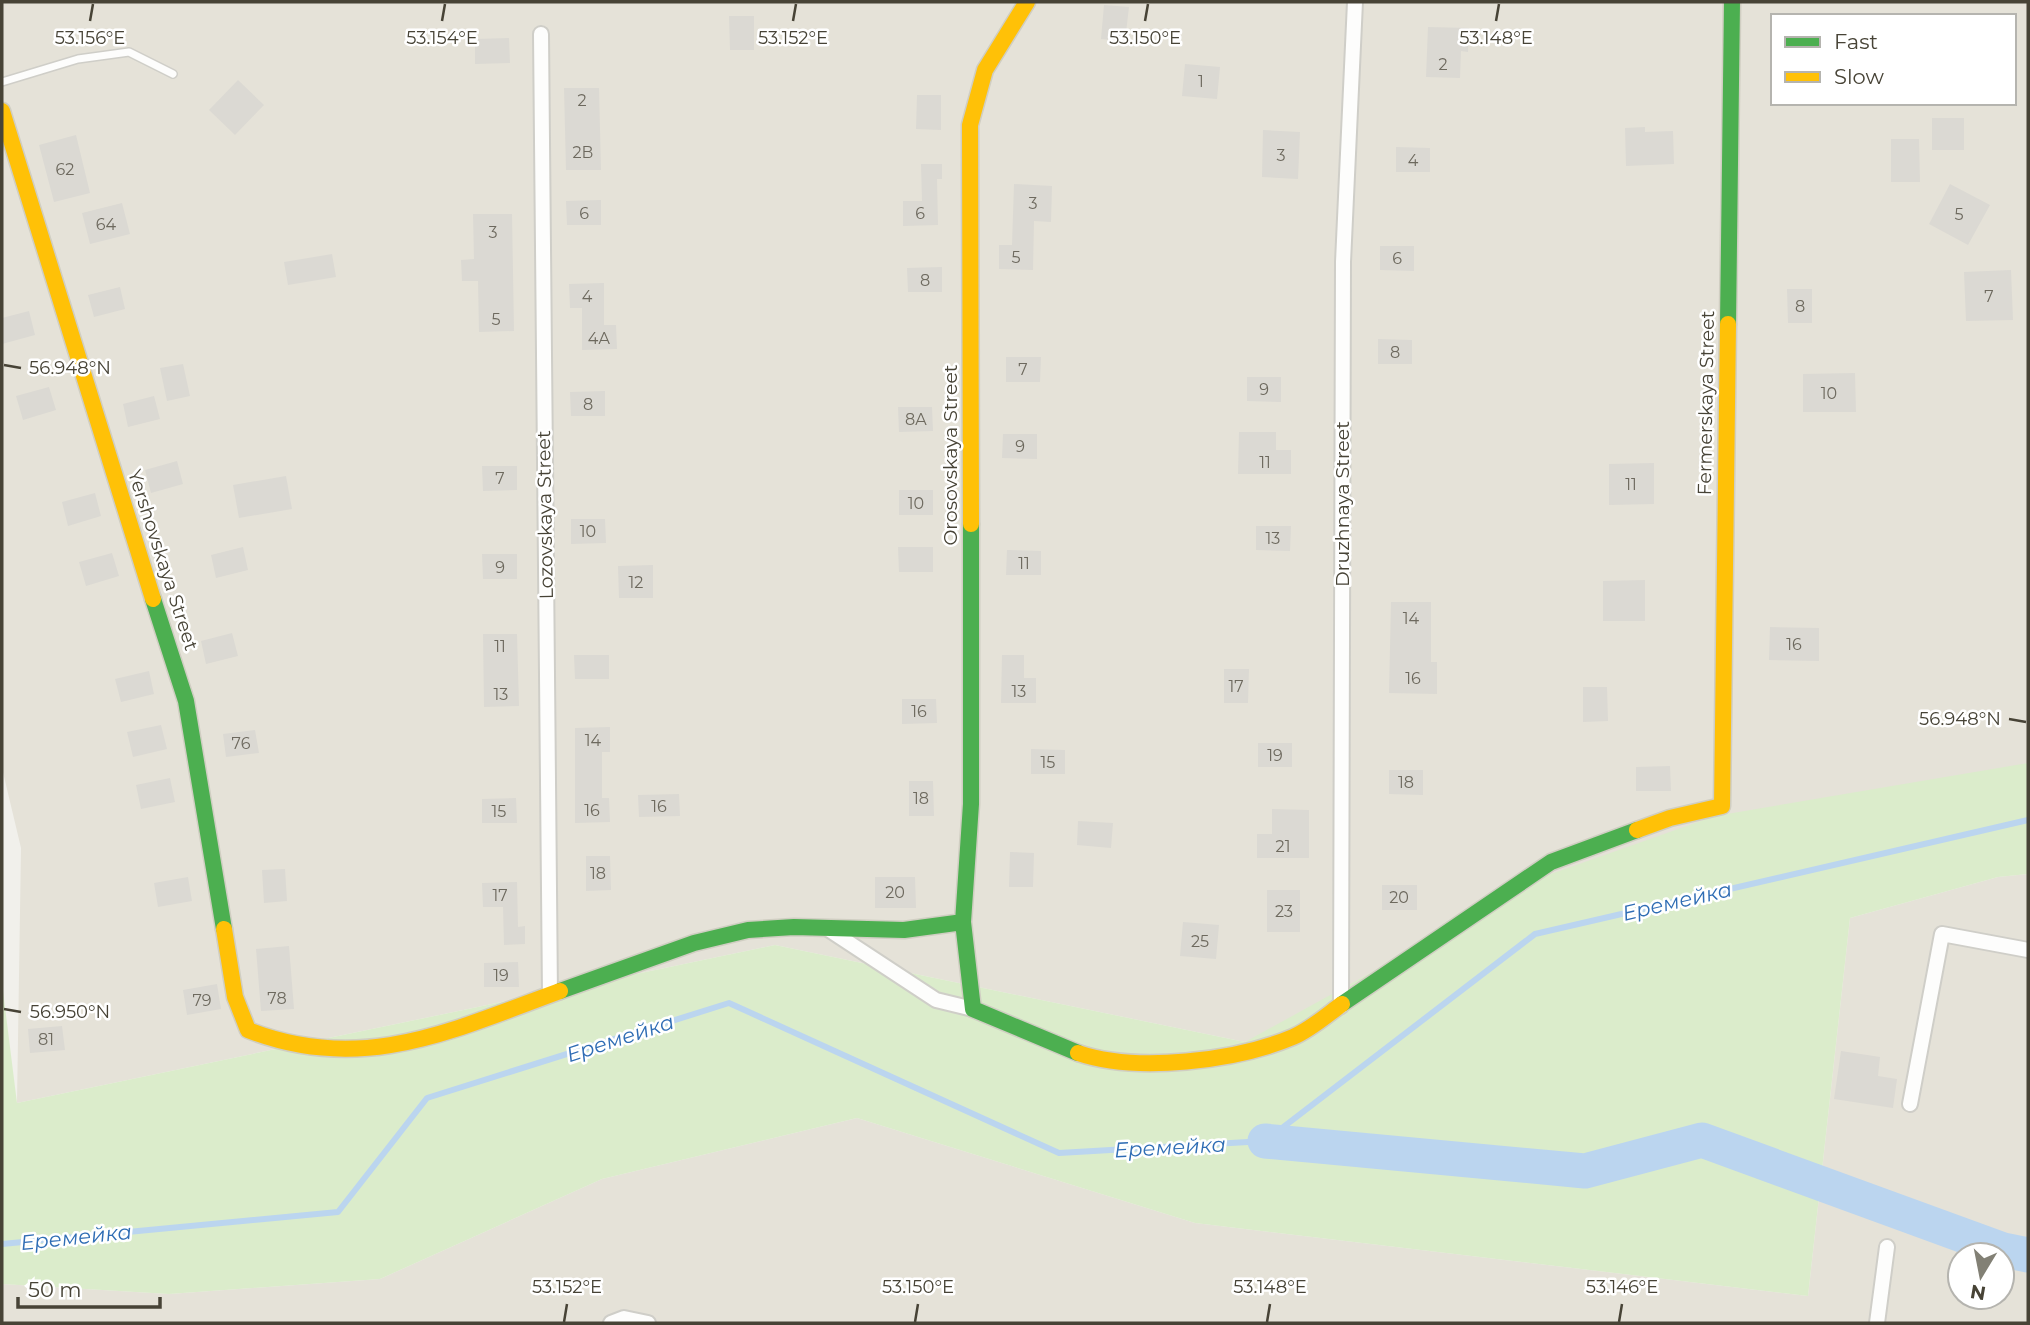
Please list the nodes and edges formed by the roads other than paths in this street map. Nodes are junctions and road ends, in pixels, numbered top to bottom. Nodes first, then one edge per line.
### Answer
1 (1027, 2) edge
2 (1355, 2) edge
3 (1732, 2) edge
4 (541, 34) dead end
5 (173, 74) dead end
6 (2, 82) edge
7 (2, 111) edge
8 (963, 922) junction
9 (826, 928) junction
10 (2028, 950) edge
11 (550, 995) junction
12 (1341, 1006) junction
13 (973, 1009) junction
14 (1910, 1104) dead end
15 (1887, 1247) dead end
16 (611, 1323) edge
17 (648, 1323) edge
18 (1877, 1323) edge

1 - 8 street, Orosovskaya Street
2 - 12 street, Druzhnaya Street
3 - 12 street, Fermerskaya Street
4 - 11 street, Lozovskaya Street
5 - 6 lane
7 - 11 street, Yershovskaya Street
8 - 9 street
8 - 13 street, Orosovskaya Street
9 - 11 street
9 - 13 street
10 - 14 street
12 - 13 street
15 - 18 street
16 - 17 street

